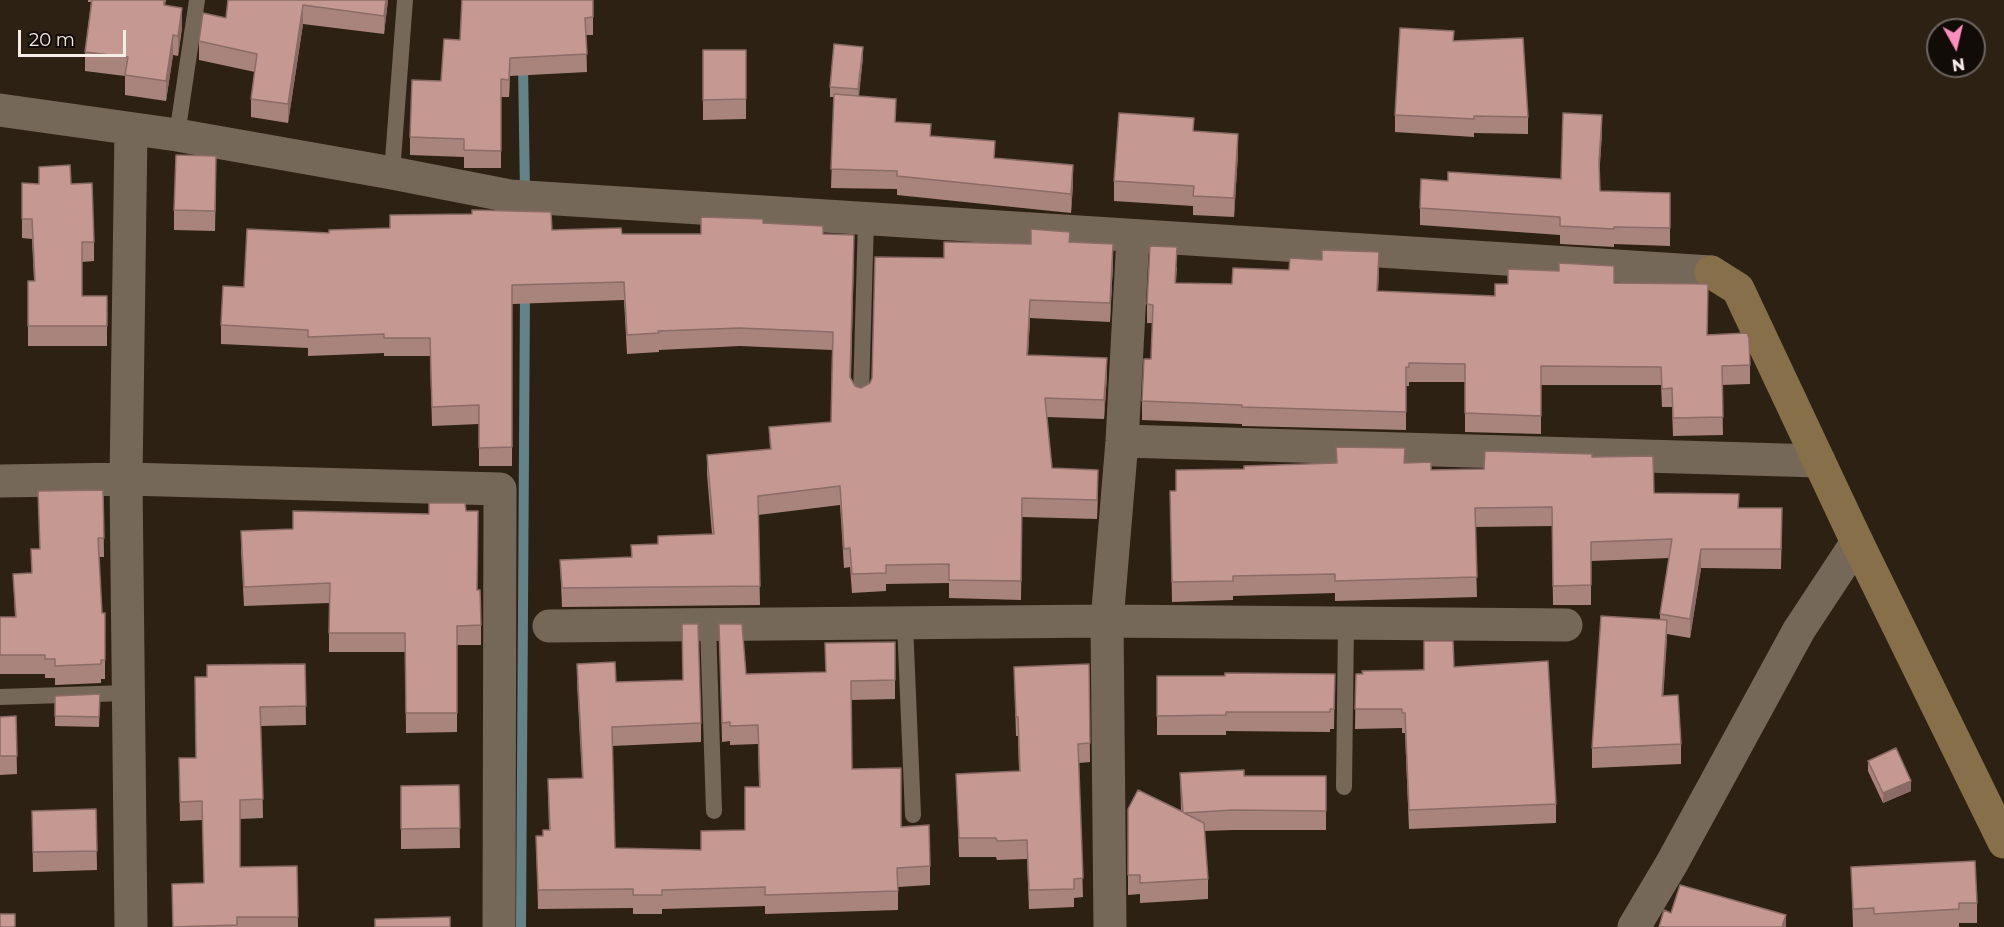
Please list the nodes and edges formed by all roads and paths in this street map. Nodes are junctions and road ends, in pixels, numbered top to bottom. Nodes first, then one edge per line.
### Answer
1 (197, 0) edge
2 (405, 0) edge
3 (0, 110) edge
4 (131, 130) junction
5 (177, 135) junction
6 (392, 173) junction
7 (866, 219) junction
8 (1133, 237) junction
9 (861, 396) edge
10 (1122, 441) junction
11 (1818, 461) junction
12 (126, 479) junction
13 (0, 481) edge
14 (1857, 543) junction
15 (1107, 621) junction
16 (905, 623) junction
17 (1346, 623) junction
18 (1566, 624) dead end
19 (708, 625) junction
20 (549, 626) dead end
21 (128, 693) junction
22 (0, 697) edge
23 (1344, 787) dead end
24 (714, 812) dead end
25 (913, 815) dead end
26 (2004, 842) edge
27 (131, 927) edge
28 (500, 927) edge
29 (1110, 927) edge
30 (1634, 927) edge

1 - 5 lane
2 - 6 lane
3 - 4 street
4 - 5 street
4 - 12 street
5 - 6 street
6 - 7 street
7 - 8 street
7 - 9 lane
8 - 10 street
8 - 11 street
10 - 11 street
10 - 15 street
11 - 14 street
12 - 13 street
12 - 21 street
12 - 28 street
14 - 26 street
14 - 30 street
15 - 16 street
15 - 17 street
15 - 29 street
16 - 19 street
16 - 25 lane
17 - 18 street
17 - 23 lane
19 - 20 street
19 - 24 lane
21 - 22 lane
21 - 27 street

